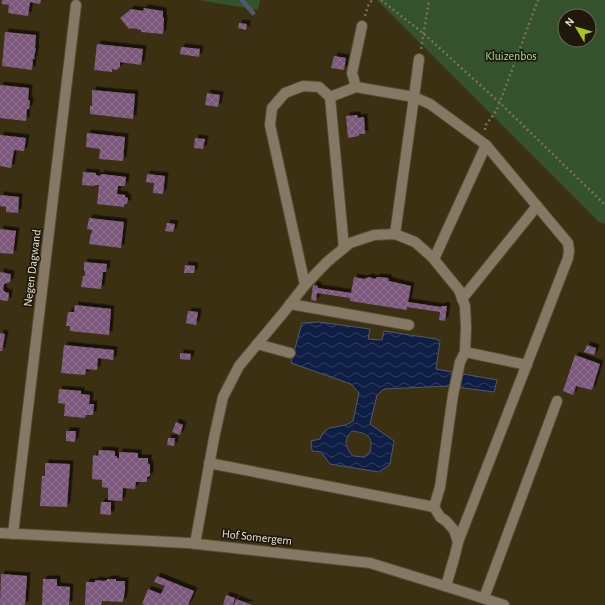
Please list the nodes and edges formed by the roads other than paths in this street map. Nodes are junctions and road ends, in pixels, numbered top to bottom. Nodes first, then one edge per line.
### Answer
1 (76, 5) dead end
2 (362, 26) road end
3 (419, 59) road end
4 (356, 87) junction
5 (330, 97) junction
6 (414, 97) junction
7 (486, 145) junction
8 (537, 206) junction
9 (395, 234) junction
10 (344, 248) junction
11 (434, 259) junction
12 (305, 285) junction
13 (462, 299) junction
14 (290, 304) junction
15 (409, 325) dead end
16 (256, 344) junction
17 (465, 352) junction
18 (290, 353) dead end
19 (527, 365) junction
20 (557, 402) dead end
21 (209, 463) junction
22 (434, 507) junction
23 (0, 533) edge
24 (13, 534) junction
25 (458, 542) junction
26 (195, 544) junction
27 (446, 586) junction
28 (484, 598) junction
29 (504, 605) edge

1 - 24 street, Negen Dagwand
2 - 4 street
3 - 6 street
4 - 5 street
4 - 6 street
5 - 10 street
5 - 12 street
6 - 7 street
6 - 9 street
7 - 8 street
7 - 11 street
8 - 13 street
8 - 19 street
9 - 10 street
9 - 11 street
10 - 12 street
11 - 13 street
12 - 14 street
13 - 17 street
14 - 15 street
14 - 16 street
16 - 18 street
16 - 21 street
17 - 19 street
17 - 22 street
19 - 25 street
20 - 28 street
21 - 22 street
21 - 26 street
22 - 25 street
23 - 24 street, Hof Somergem
24 - 26 street, Hof Somergem
25 - 27 street
26 - 27 street, Hof Somergem
27 - 28 street, Hof Somergem
28 - 29 street, Hof Somergem

